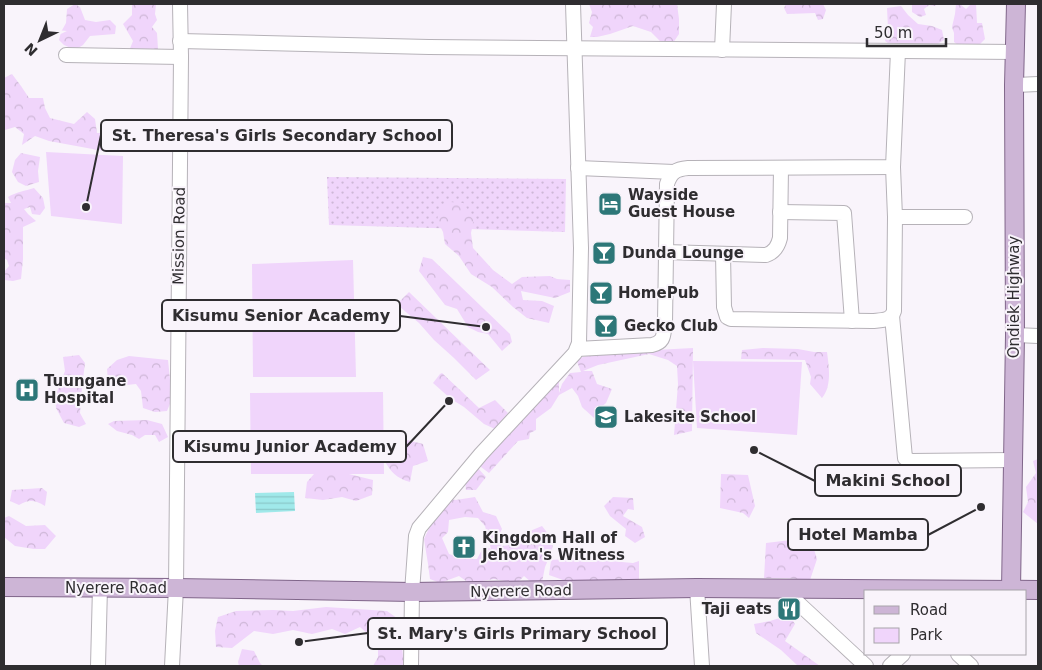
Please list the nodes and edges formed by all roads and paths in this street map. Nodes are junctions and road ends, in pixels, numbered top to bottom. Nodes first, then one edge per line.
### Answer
1 (180, 4) edge
2 (573, 4) edge
3 (724, 4) edge
4 (1016, 4) edge
5 (180, 41) junction
6 (575, 49) junction
7 (722, 50) junction
8 (898, 51) junction
9 (1015, 52) junction
10 (66, 55) dead end
11 (181, 57) junction
12 (1014, 84) junction
13 (1038, 84) edge
14 (893, 167) junction
15 (578, 168) junction
16 (780, 168) junction
17 (674, 172) junction
18 (780, 212) junction
19 (895, 217) junction
20 (965, 217) dead end
21 (666, 252) junction
22 (724, 254) junction
23 (892, 316) junction
24 (852, 321) junction
25 (1015, 335) junction
26 (1038, 336) edge
27 (577, 349) junction
28 (1013, 460) junction
29 (4, 587) edge
30 (100, 587) junction
31 (176, 588) junction
32 (696, 588) junction
33 (782, 588) junction
34 (883, 590) edge
35 (1011, 590) joint
36 (1038, 590) edge
37 (412, 592) junction
38 (902, 655) edge
39 (959, 655) edge
40 (98, 666) edge
41 (172, 666) edge
42 (411, 666) edge
43 (702, 666) edge
44 (866, 666) edge
45 (890, 666) edge
46 (972, 666) edge

1 - 5 street, Mission Road
2 - 6 street
3 - 7 street
4 - 9 main road, Ondiek Highway
5 - 6 street
5 - 11 street, Mission Road
6 - 7 street
6 - 15 street
7 - 8 street
8 - 9 street
8 - 14 street
9 - 12 main road, Ondiek Highway
10 - 11 street
11 - 31 street, Mission Road
12 - 13 street
12 - 25 main road, Ondiek Highway
14 - 16 street
14 - 19 street
15 - 17 street
15 - 27 street
16 - 17 street
16 - 18 street
17 - 21 street
18 - 22 street
18 - 24 street
19 - 20 street
19 - 23 street
21 - 22 street
21 - 27 street
22 - 24 street
23 - 24 street
23 - 28 street
25 - 26 street
25 - 28 main road, Ondiek Highway
27 - 37 street
28 - 35 main road, Ondiek Highway
29 - 30 main road, Nyerere Road
30 - 31 main road, Nyerere Road
30 - 40 street
31 - 37 main road, Nyerere Road
31 - 41 street, Mission Road
32 - 33 main road, Nyerere Road
32 - 37 main road, Nyerere Road
32 - 43 street
33 - 34 main road, Nyerere Road
33 - 44 street
35 - 36 main road, Nyerere Road
37 - 42 street
38 - 45 street
39 - 46 street

